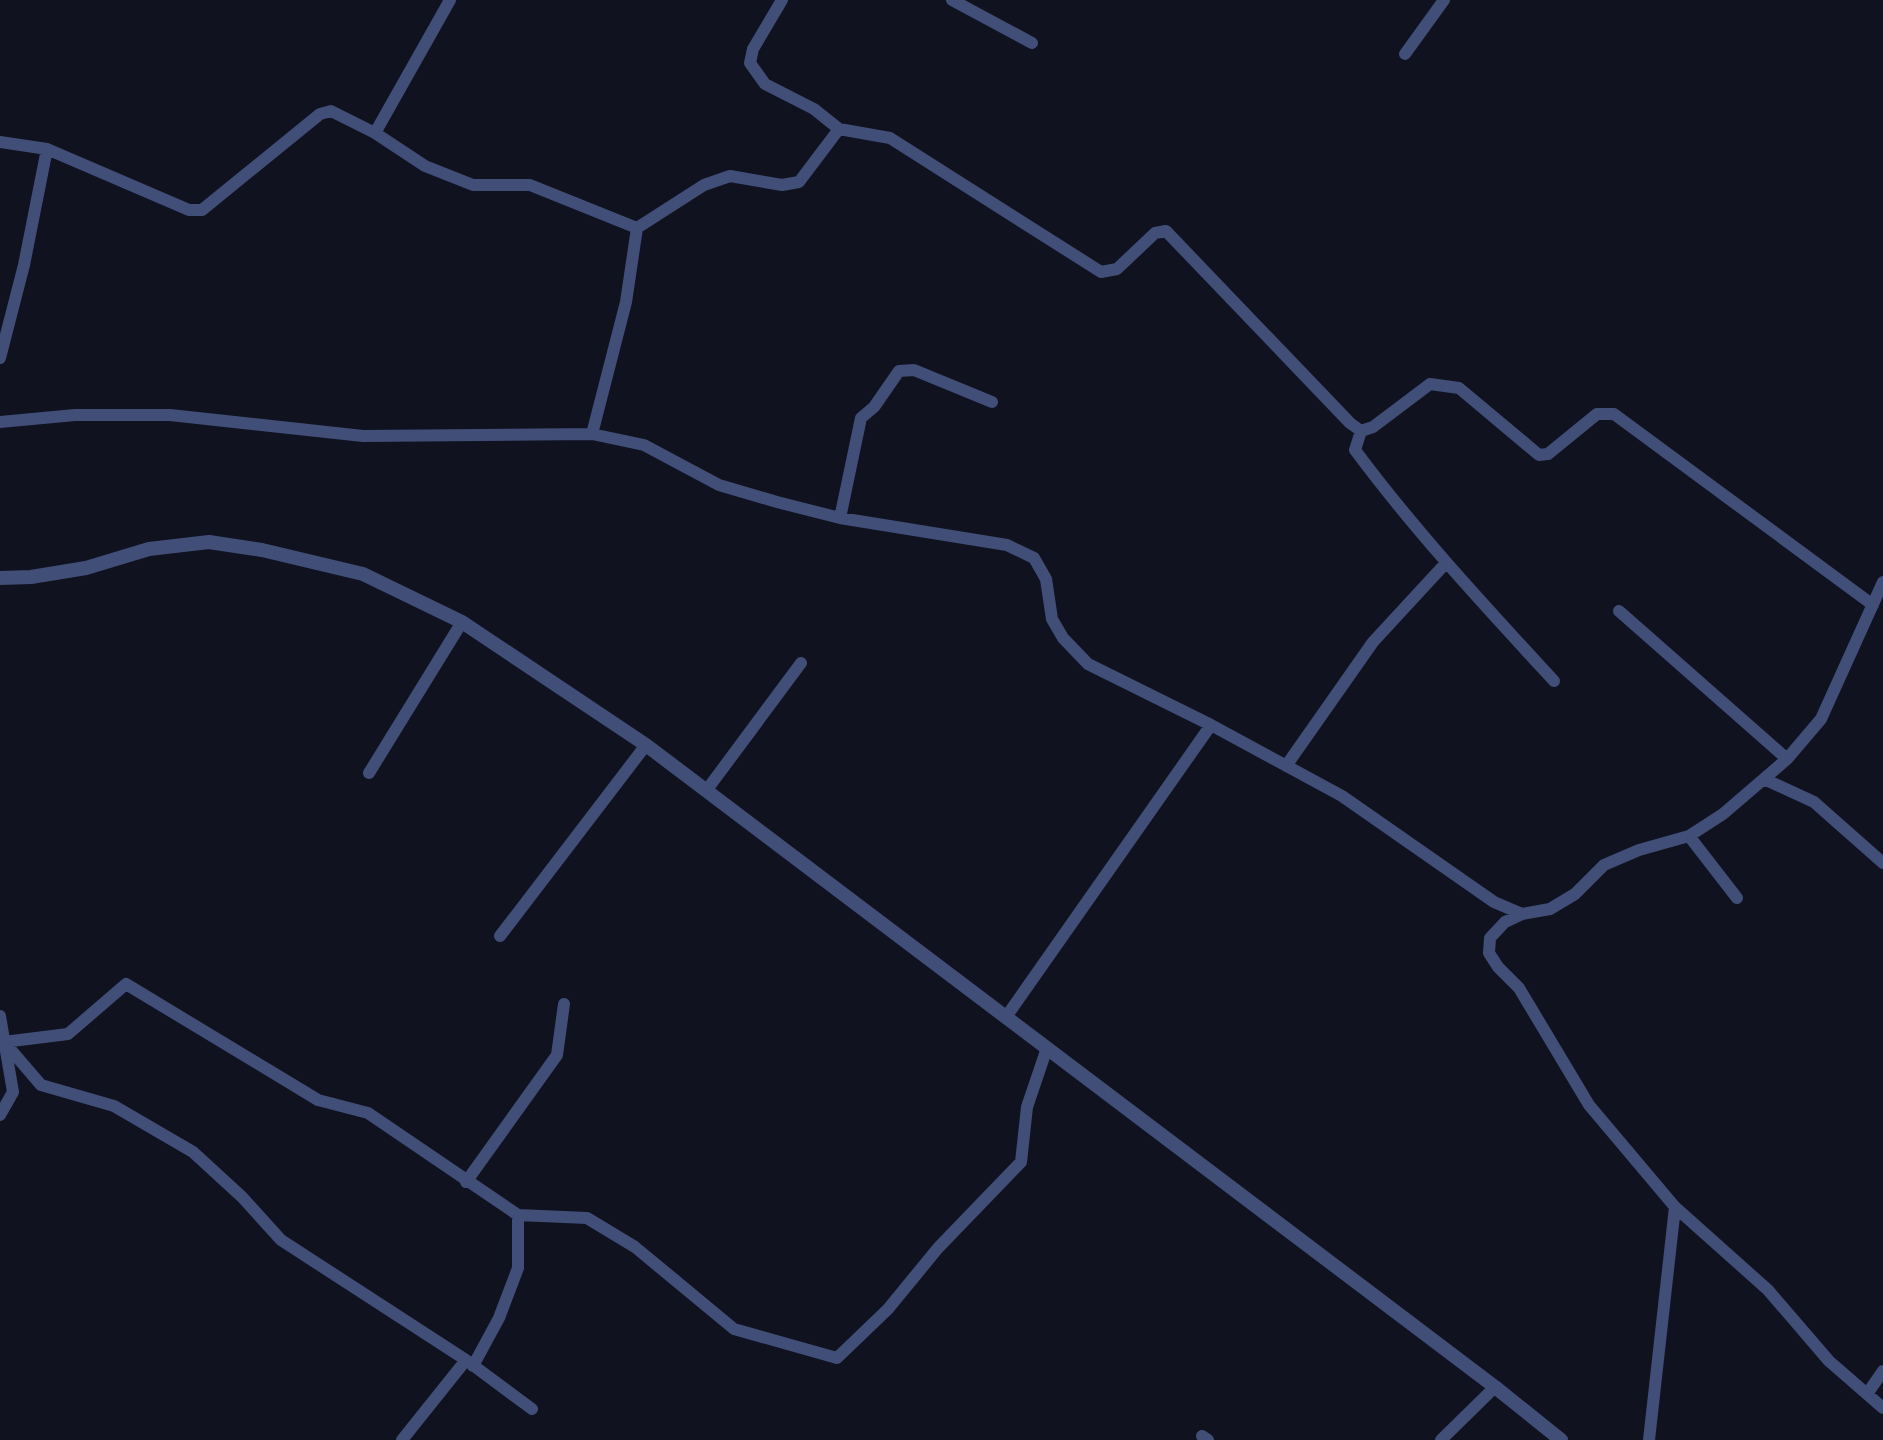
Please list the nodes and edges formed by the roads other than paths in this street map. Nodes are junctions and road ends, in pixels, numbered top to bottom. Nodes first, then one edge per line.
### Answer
1 (450, 0) edge
2 (782, 0) edge
3 (952, 0) edge
4 (1444, 0) edge
5 (1032, 43) dead end
6 (1405, 54) dead end
7 (839, 130) junction
8 (375, 133) junction
9 (0, 142) edge
10 (47, 149) junction
11 (637, 228) junction
12 (0, 358) edge
13 (992, 402) dead end
14 (0, 422) edge
15 (1361, 431) junction
16 (592, 435) junction
17 (840, 519) junction
18 (1445, 564) junction
19 (0, 578) edge
20 (1883, 582) edge
21 (1873, 605) junction
22 (1619, 611) dead end
23 (463, 622) junction
24 (801, 663) dead end
25 (1554, 681) dead end
26 (1211, 725) junction
27 (646, 745) junction
28 (1787, 759) junction
29 (1286, 766) junction
30 (369, 773) dead end
31 (1764, 779) junction
32 (706, 790) junction
33 (1689, 836) junction
34 (1883, 863) edge
35 (1737, 898) dead end
36 (1522, 914) junction
37 (500, 936) dead end
38 (564, 1004) dead end
39 (0, 1016) edge
40 (1006, 1017) junction
41 (4, 1042) junction
42 (1047, 1048) junction
43 (0, 1115) edge
44 (466, 1182) junction
45 (1675, 1207) junction
46 (518, 1216) junction
47 (469, 1363) junction
48 (1883, 1371) edge
49 (1495, 1387) junction
50 (1867, 1394) junction
51 (1883, 1408) edge
52 (532, 1409) dead end
53 (402, 1440) edge
54 (1441, 1440) edge
55 (1561, 1440) edge
56 (1649, 1440) edge

1 - 8 street
2 - 7 street
3 - 5 street
4 - 6 street
7 - 11 street
7 - 15 street
8 - 10 street
8 - 11 street
9 - 10 street
10 - 12 street
11 - 16 street
13 - 17 street
14 - 16 street
15 - 18 street
15 - 21 street
16 - 17 street
17 - 26 street
18 - 25 street
18 - 29 street
19 - 23 street
20 - 21 street
21 - 28 street
22 - 28 street
23 - 27 street
23 - 30 street
24 - 32 street
26 - 29 street
26 - 40 street
27 - 32 street
27 - 37 street
28 - 31 street
29 - 36 street
31 - 33 street
31 - 34 street
32 - 40 street
33 - 35 street
33 - 36 street
36 - 45 street
38 - 44 street
39 - 41 street
40 - 42 street
41 - 43 street
41 - 44 street
41 - 47 street
42 - 46 street
42 - 49 street
44 - 46 street
45 - 50 street
45 - 56 street
46 - 47 street
47 - 52 street
47 - 53 street
48 - 50 street
49 - 54 street
49 - 55 street
50 - 51 street

